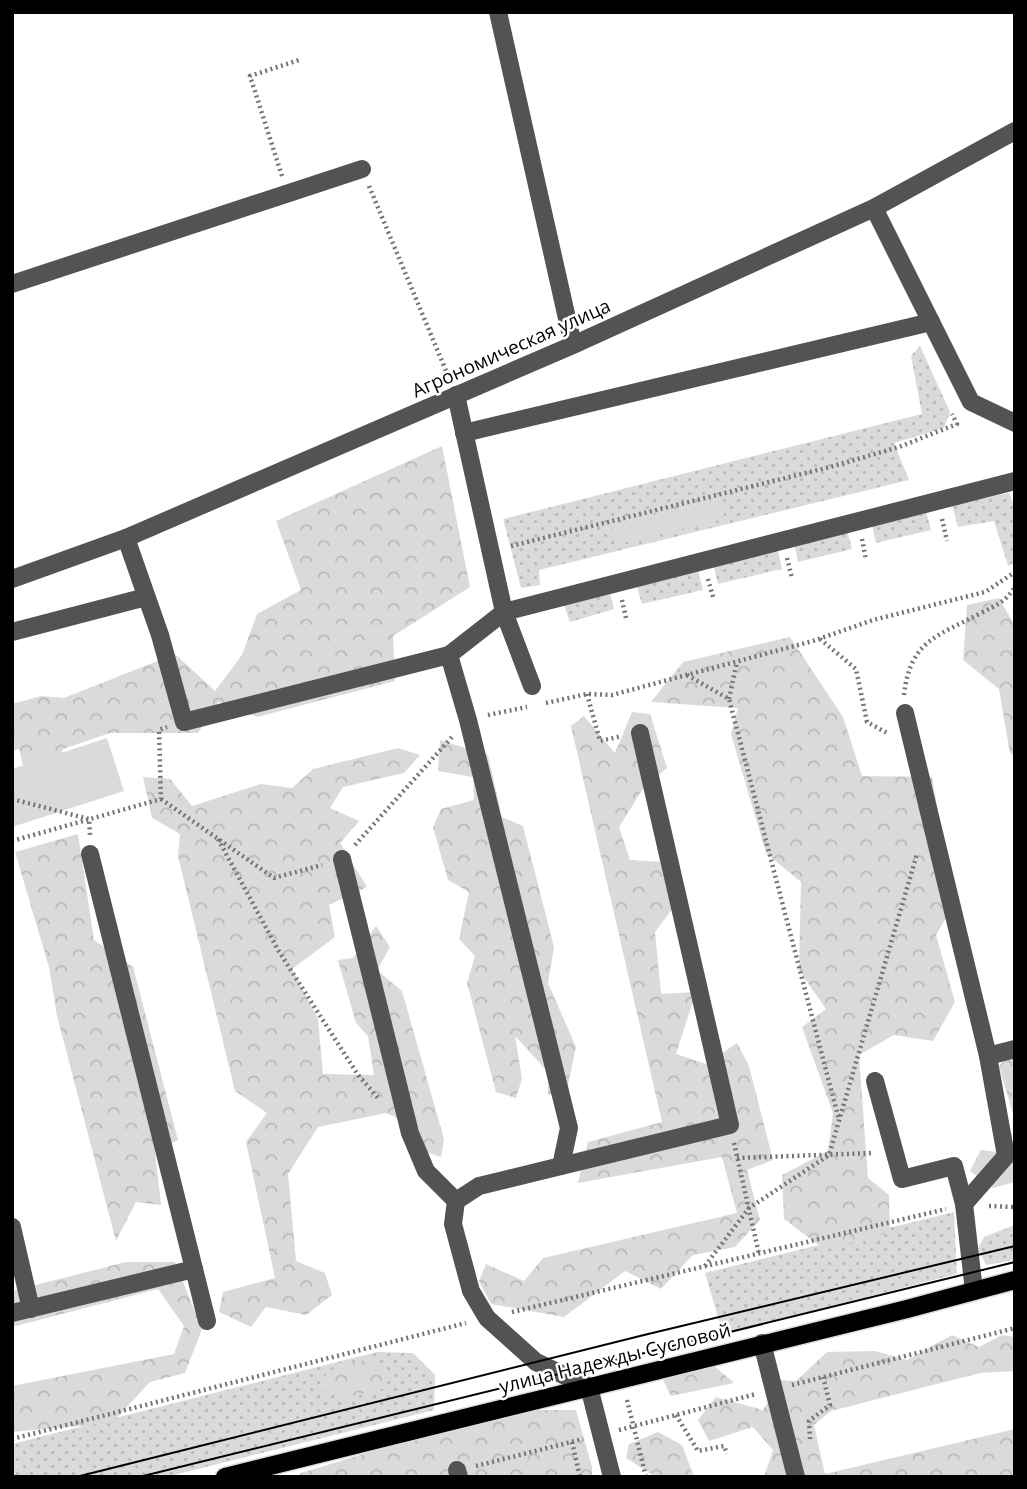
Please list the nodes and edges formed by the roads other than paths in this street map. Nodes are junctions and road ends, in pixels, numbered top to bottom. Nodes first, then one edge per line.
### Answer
1 (498, 12) edge
2 (1015, 131) edge
3 (362, 169) road end
4 (874, 208) junction
5 (12, 284) edge
6 (931, 322) junction
7 (573, 345) junction
8 (456, 395) junction
9 (1014, 424) edge
10 (464, 433) junction
11 (1015, 481) edge
12 (126, 538) junction
13 (12, 579) edge
14 (146, 597) junction
15 (504, 612) junction
16 (12, 632) edge
17 (449, 655) junction
18 (538, 688) road end
19 (905, 713) road end
20 (640, 733) dead end
21 (90, 854) dead end
22 (342, 859) road end
23 (1015, 1049) edge
24 (988, 1056) junction
25 (875, 1081) dead end
26 (561, 1166) junction
27 (456, 1201) junction
28 (964, 1205) junction
29 (12, 1227) edge
30 (194, 1269) junction
31 (1015, 1280) edge
32 (974, 1291) junction
33 (31, 1309) junction
34 (12, 1313) edge
35 (207, 1321) dead end
36 (762, 1343) junction
37 (589, 1387) junction
38 (225, 1477) edge
39 (612, 1477) edge
40 (796, 1477) edge

1 - 7 street
2 - 4 street, Агрономическая улица
3 - 5 street
4 - 6 street
4 - 7 street, Агрономическая улица
6 - 9 street
6 - 10 street
7 - 8 street, Агрономическая улица
8 - 10 street
8 - 12 street, Агрономическая улица
10 - 15 street
11 - 15 street
12 - 13 street, Агрономическая улица
12 - 14 street
14 - 16 street
14 - 17 street
15 - 17 street
15 - 18 street
17 - 26 street
19 - 24 street
20 - 26 street
21 - 30 street
22 - 27 street
23 - 24 street
24 - 28 street
25 - 28 street
26 - 27 street
27 - 37 street
28 - 32 street
29 - 33 street
30 - 33 street
30 - 35 street
31 - 32 main road, улица Надежды Сусловой
32 - 36 main road, улица Надежды Сусловой
33 - 34 street
36 - 37 main road, улица Надежды Сусловой
36 - 40 street
37 - 38 main road, улица Надежды Сусловой
37 - 39 street

